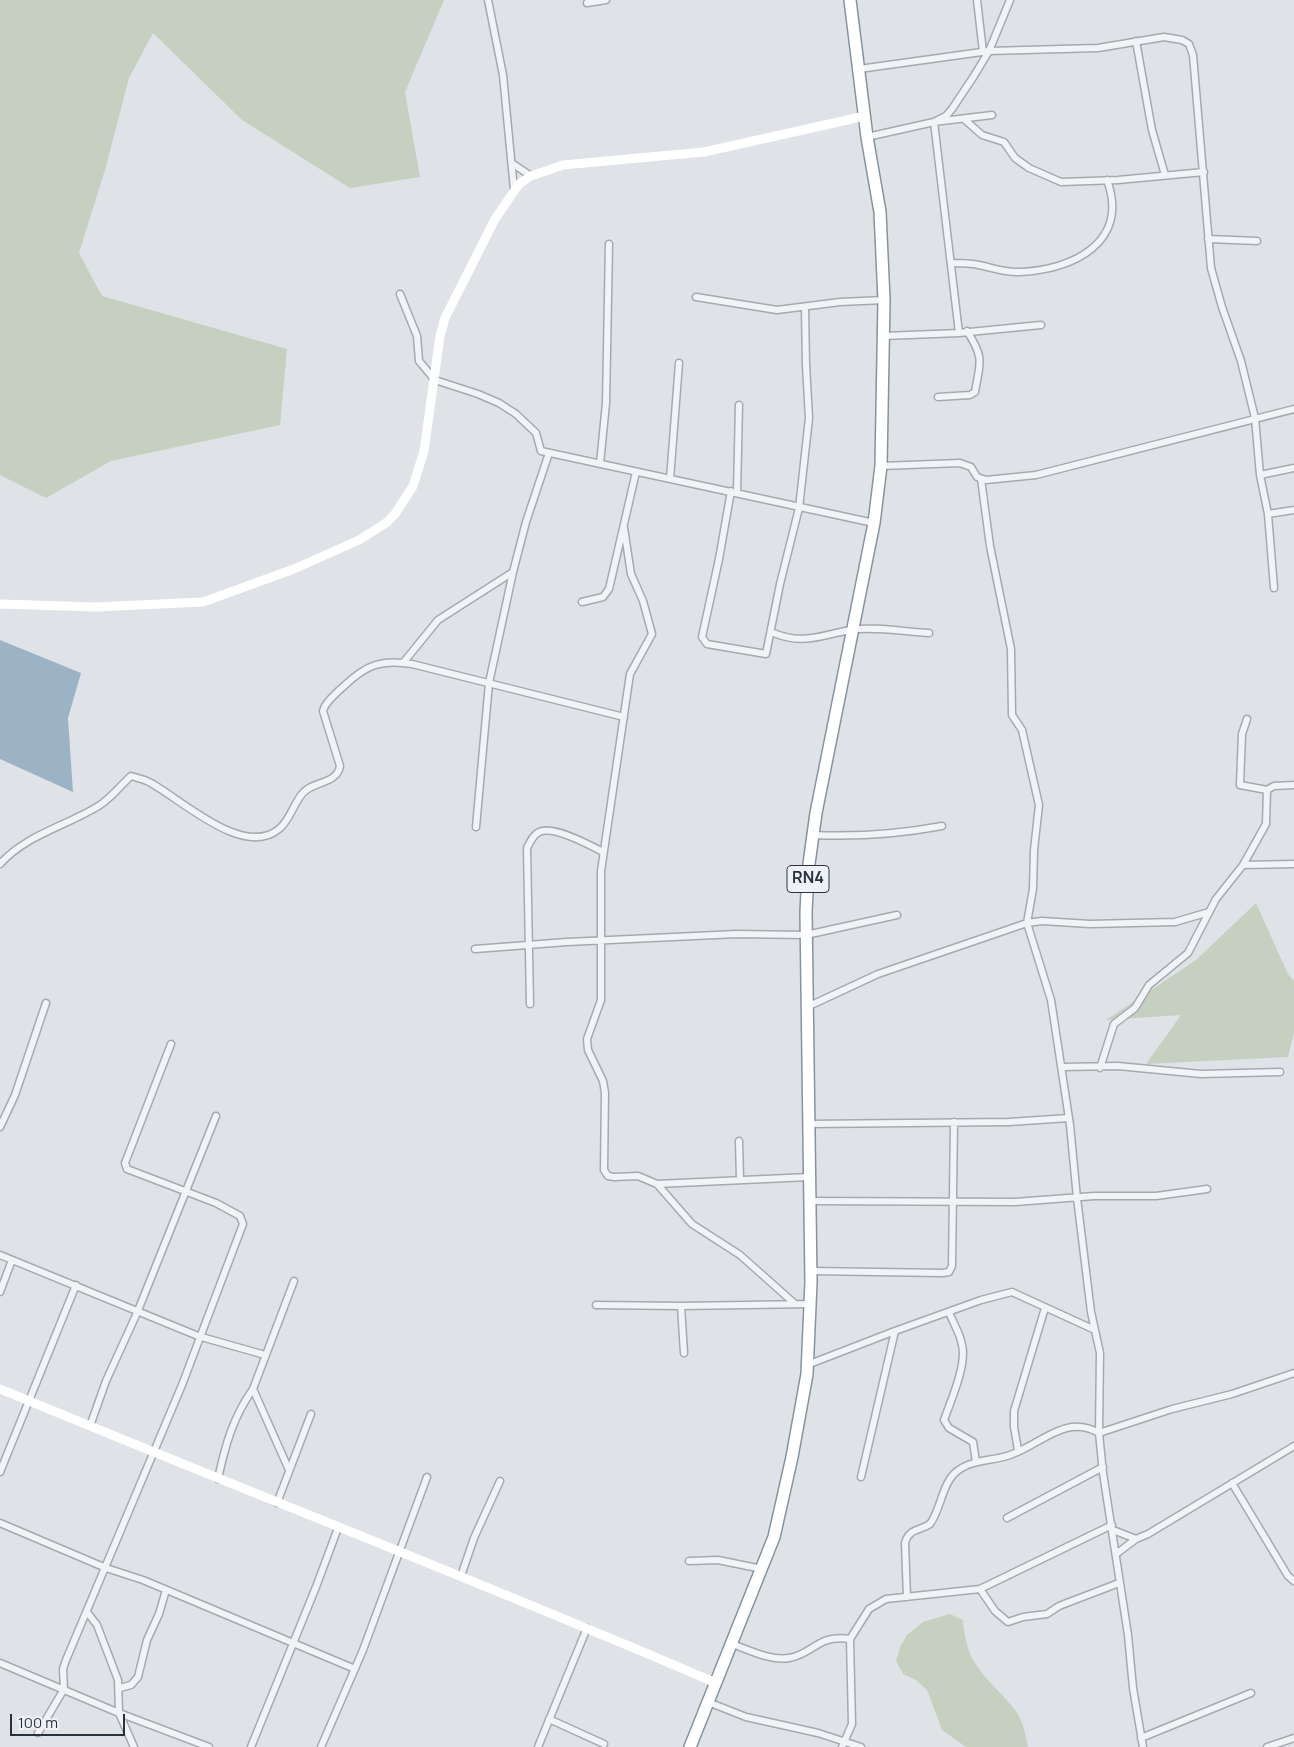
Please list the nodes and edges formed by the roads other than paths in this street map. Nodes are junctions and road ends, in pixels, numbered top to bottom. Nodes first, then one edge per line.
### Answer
1 (488, 0) edge
2 (606, 0) edge
3 (976, 0) edge
4 (1010, 0) edge
5 (851, 2) edge
6 (586, 3) dead end
7 (1136, 41) junction
8 (986, 51) junction
9 (859, 69) junction
10 (992, 115) dead end
11 (865, 116) junction
12 (964, 119) junction
13 (934, 122) junction
14 (867, 137) junction
15 (513, 164) junction
16 (1204, 172) junction
17 (1165, 175) junction
18 (531, 176) junction
19 (1107, 180) junction
20 (514, 190) junction
21 (1208, 239) junction
22 (1257, 241) dead end
23 (609, 244) dead end
24 (952, 263) junction
25 (400, 294) dead end
26 (696, 298) dead end
27 (884, 300) junction
28 (805, 307) junction
29 (1041, 325) dead end
30 (967, 332) junction
31 (959, 333) junction
32 (884, 336) junction
33 (679, 363) dead end
34 (435, 380) junction
35 (938, 397) dead end
36 (739, 405) dead end
37 (1294, 409) edge
38 (1255, 418) junction
39 (549, 453) junction
40 (600, 464) junction
41 (880, 466) junction
42 (1294, 468) edge
43 (636, 472) junction
44 (1260, 475) junction
45 (670, 479) junction
46 (981, 479) junction
47 (734, 492) junction
48 (799, 508) junction
49 (1294, 510) edge
50 (1268, 514) junction
51 (874, 523) junction
52 (624, 528) junction
53 (513, 572) junction
54 (1274, 588) dead end
55 (582, 602) dead end
56 (0, 604) edge
57 (852, 629) junction
58 (771, 632) junction
59 (929, 633) dead end
60 (403, 662) junction
61 (490, 683) junction
62 (624, 716) junction
63 (1247, 719) dead end
64 (1294, 785) edge
65 (1267, 790) junction
66 (942, 826) dead end
67 (476, 827) dead end
68 (813, 835) junction
69 (604, 852) junction
70 (0, 864) edge
71 (1294, 864) edge
72 (1243, 865) junction
73 (1209, 912) junction
74 (897, 915) dead end
75 (1027, 923) junction
76 (806, 935) junction
77 (602, 941) junction
78 (528, 945) junction
79 (475, 949) dead end
80 (46, 1002) dead end
81 (530, 1004) dead end
82 (807, 1007) junction
83 (171, 1044) dead end
84 (1062, 1067) junction
85 (1100, 1068) junction
86 (1280, 1072) dead end
87 (216, 1116) dead end
88 (1069, 1118) junction
89 (954, 1122) junction
90 (808, 1124) junction
91 (0, 1127) edge
92 (739, 1141) dead end
93 (809, 1177) junction
94 (740, 1179) junction
95 (657, 1184) junction
96 (1207, 1189) dead end
97 (185, 1192) junction
98 (1077, 1198) junction
99 (954, 1200) junction
100 (810, 1201) junction
101 (0, 1255) edge
102 (12, 1260) junction
103 (811, 1271) junction
104 (294, 1281) dead end
105 (76, 1285) junction
106 (0, 1292) edge
107 (794, 1303) junction
108 (810, 1304) junction
109 (596, 1305) dead end
110 (681, 1306) junction
111 (1045, 1308) junction
112 (138, 1312) junction
113 (949, 1312) junction
114 (895, 1330) junction
115 (1095, 1330) junction
116 (198, 1336) junction
117 (684, 1353) dead end
118 (265, 1355) junction
119 (807, 1365) junction
120 (1294, 1372) edge
121 (253, 1389) junction
122 (0, 1390) edge
123 (28, 1401) junction
124 (311, 1414) dead end
125 (90, 1426) junction
126 (1100, 1433) junction
127 (1294, 1446) edge
128 (1018, 1450) junction
129 (154, 1453) junction
130 (976, 1462) junction
131 (1103, 1467) junction
132 (289, 1470) junction
133 (0, 1472) edge
134 (427, 1477) dead end
135 (861, 1477) dead end
136 (218, 1480) junction
137 (500, 1482) dead end
138 (1232, 1483) junction
139 (278, 1503) junction
140 (1007, 1518) dead end
141 (0, 1523) edge
142 (1112, 1527) junction
143 (338, 1528) junction
144 (1136, 1538) junction
145 (400, 1552) junction
146 (1116, 1554) junction
147 (689, 1561) dead end
148 (106, 1568) junction
149 (762, 1570) junction
150 (461, 1576) junction
151 (1294, 1581) edge
152 (1119, 1583) junction
153 (980, 1589) junction
154 (166, 1590) junction
155 (907, 1597) junction
156 (88, 1612) junction
157 (587, 1628) junction
158 (850, 1639) junction
159 (293, 1643) junction
160 (732, 1644) junction
161 (0, 1663) edge
162 (354, 1669) junction
163 (716, 1683) junction
164 (120, 1688) junction
165 (64, 1689) junction
166 (1251, 1693) dead end
167 (708, 1702) junction
168 (119, 1713) junction
169 (549, 1719) junction
170 (38, 1733) dead end
171 (1141, 1738) junction
172 (1294, 1738) edge
173 (604, 1744) dead end
174 (843, 1745) edge
175 (134, 1747) edge
176 (209, 1747) edge
177 (250, 1747) edge
178 (321, 1747) edge
179 (538, 1747) edge
180 (690, 1747) edge
181 (860, 1747) edge
182 (1143, 1747) edge
183 (1267, 1747) edge

1 - 15 street
2 - 6 street
3 - 8 street
4 - 8 street
5 - 9 highway, RN4
7 - 8 street
7 - 16 street
7 - 17 street
8 - 9 street
8 - 13 street
9 - 11 highway, RN4
10 - 12 street
11 - 14 highway, RN4
11 - 18 street
12 - 13 street
12 - 19 street
13 - 14 street
13 - 24 street
14 - 27 highway, RN4
15 - 18 street
15 - 20 street
16 - 17 street
16 - 21 street
17 - 19 street
18 - 20 street
19 - 24 street
20 - 34 street
21 - 22 street
21 - 38 street
23 - 40 street
24 - 31 street
25 - 34 street
26 - 28 street
27 - 28 street
27 - 32 highway, RN4
28 - 48 street
29 - 30 street
30 - 31 street
30 - 35 street
31 - 32 street
32 - 41 highway, RN4
33 - 45 street
34 - 39 street
34 - 56 street
36 - 47 street
37 - 38 street
38 - 44 street
38 - 46 street
39 - 40 street
39 - 53 street
40 - 43 street
41 - 46 street
41 - 51 highway, RN4
42 - 44 street
43 - 45 street
43 - 52 street
44 - 50 street
45 - 47 street
46 - 75 street
47 - 48 street
47 - 58 street
48 - 51 street
48 - 58 street
49 - 50 street
50 - 54 street
51 - 57 highway, RN4
52 - 55 street
52 - 62 street
53 - 60 street
53 - 61 street
57 - 58 street
57 - 59 street
57 - 68 highway, RN4
60 - 61 street
60 - 70 street
61 - 62 street
61 - 67 street
62 - 69 street
63 - 65 street
64 - 65 street
65 - 72 street
66 - 68 street
68 - 76 highway, RN4
69 - 77 street
69 - 78 street
71 - 72 street
72 - 73 street
73 - 75 street
73 - 85 street
74 - 76 street
75 - 82 street
75 - 84 street
76 - 77 street
76 - 82 highway, RN4
77 - 78 street
77 - 95 street
78 - 79 street
78 - 81 street
80 - 91 street
82 - 90 highway, RN4
83 - 97 street
84 - 85 street
84 - 88 street
85 - 86 street
87 - 97 street
88 - 89 street
88 - 98 street
89 - 90 street
89 - 99 street
90 - 93 highway, RN4
92 - 94 street
93 - 94 street
93 - 100 highway, RN4
94 - 95 street
95 - 107 street
96 - 98 street
97 - 112 street
97 - 116 street
98 - 99 street
98 - 115 street
99 - 100 street
99 - 103 street
100 - 103 highway, RN4
101 - 102 street
102 - 105 street
102 - 106 street
103 - 108 highway, RN4
104 - 118 street
105 - 112 street
105 - 123 street
107 - 108 street
107 - 110 street
108 - 119 highway, RN4
109 - 110 street
110 - 117 street
111 - 113 street
111 - 115 street
111 - 128 street
112 - 116 street
112 - 125 street
113 - 114 street
113 - 130 street
114 - 119 street
114 - 135 street
115 - 126 street
116 - 118 street
116 - 129 street
118 - 121 street
119 - 149 highway, RN4
120 - 126 street
121 - 132 street
121 - 136 street
122 - 123 street
123 - 125 street
123 - 133 street
124 - 132 street
125 - 129 street
126 - 128 street
126 - 131 street
127 - 138 street
128 - 130 street
129 - 136 street
129 - 148 street
130 - 155 street
131 - 140 street
131 - 142 street
132 - 139 street
134 - 145 street
136 - 139 street
137 - 150 street
138 - 144 street
138 - 151 street
139 - 143 street
141 - 148 street
142 - 144 street
142 - 146 street
142 - 153 street
143 - 145 street
143 - 159 street
144 - 146 street
145 - 150 street
145 - 162 street
146 - 152 street
147 - 149 street
148 - 154 street
148 - 156 street
149 - 160 highway, RN4
150 - 157 street
152 - 153 street
152 - 171 street
153 - 155 street
154 - 159 street
154 - 164 street
155 - 158 street
156 - 164 street
156 - 165 street
157 - 163 street
157 - 169 street
158 - 160 street
158 - 174 street
159 - 162 street
159 - 177 street
160 - 163 highway, RN4
161 - 165 street
162 - 178 street
163 - 167 highway, RN4
164 - 168 street
165 - 168 street
165 - 170 street
166 - 171 street
167 - 174 street
167 - 180 highway, RN4
168 - 175 street
168 - 176 street
169 - 173 street
169 - 179 street
171 - 182 street
172 - 183 street
174 - 181 street

